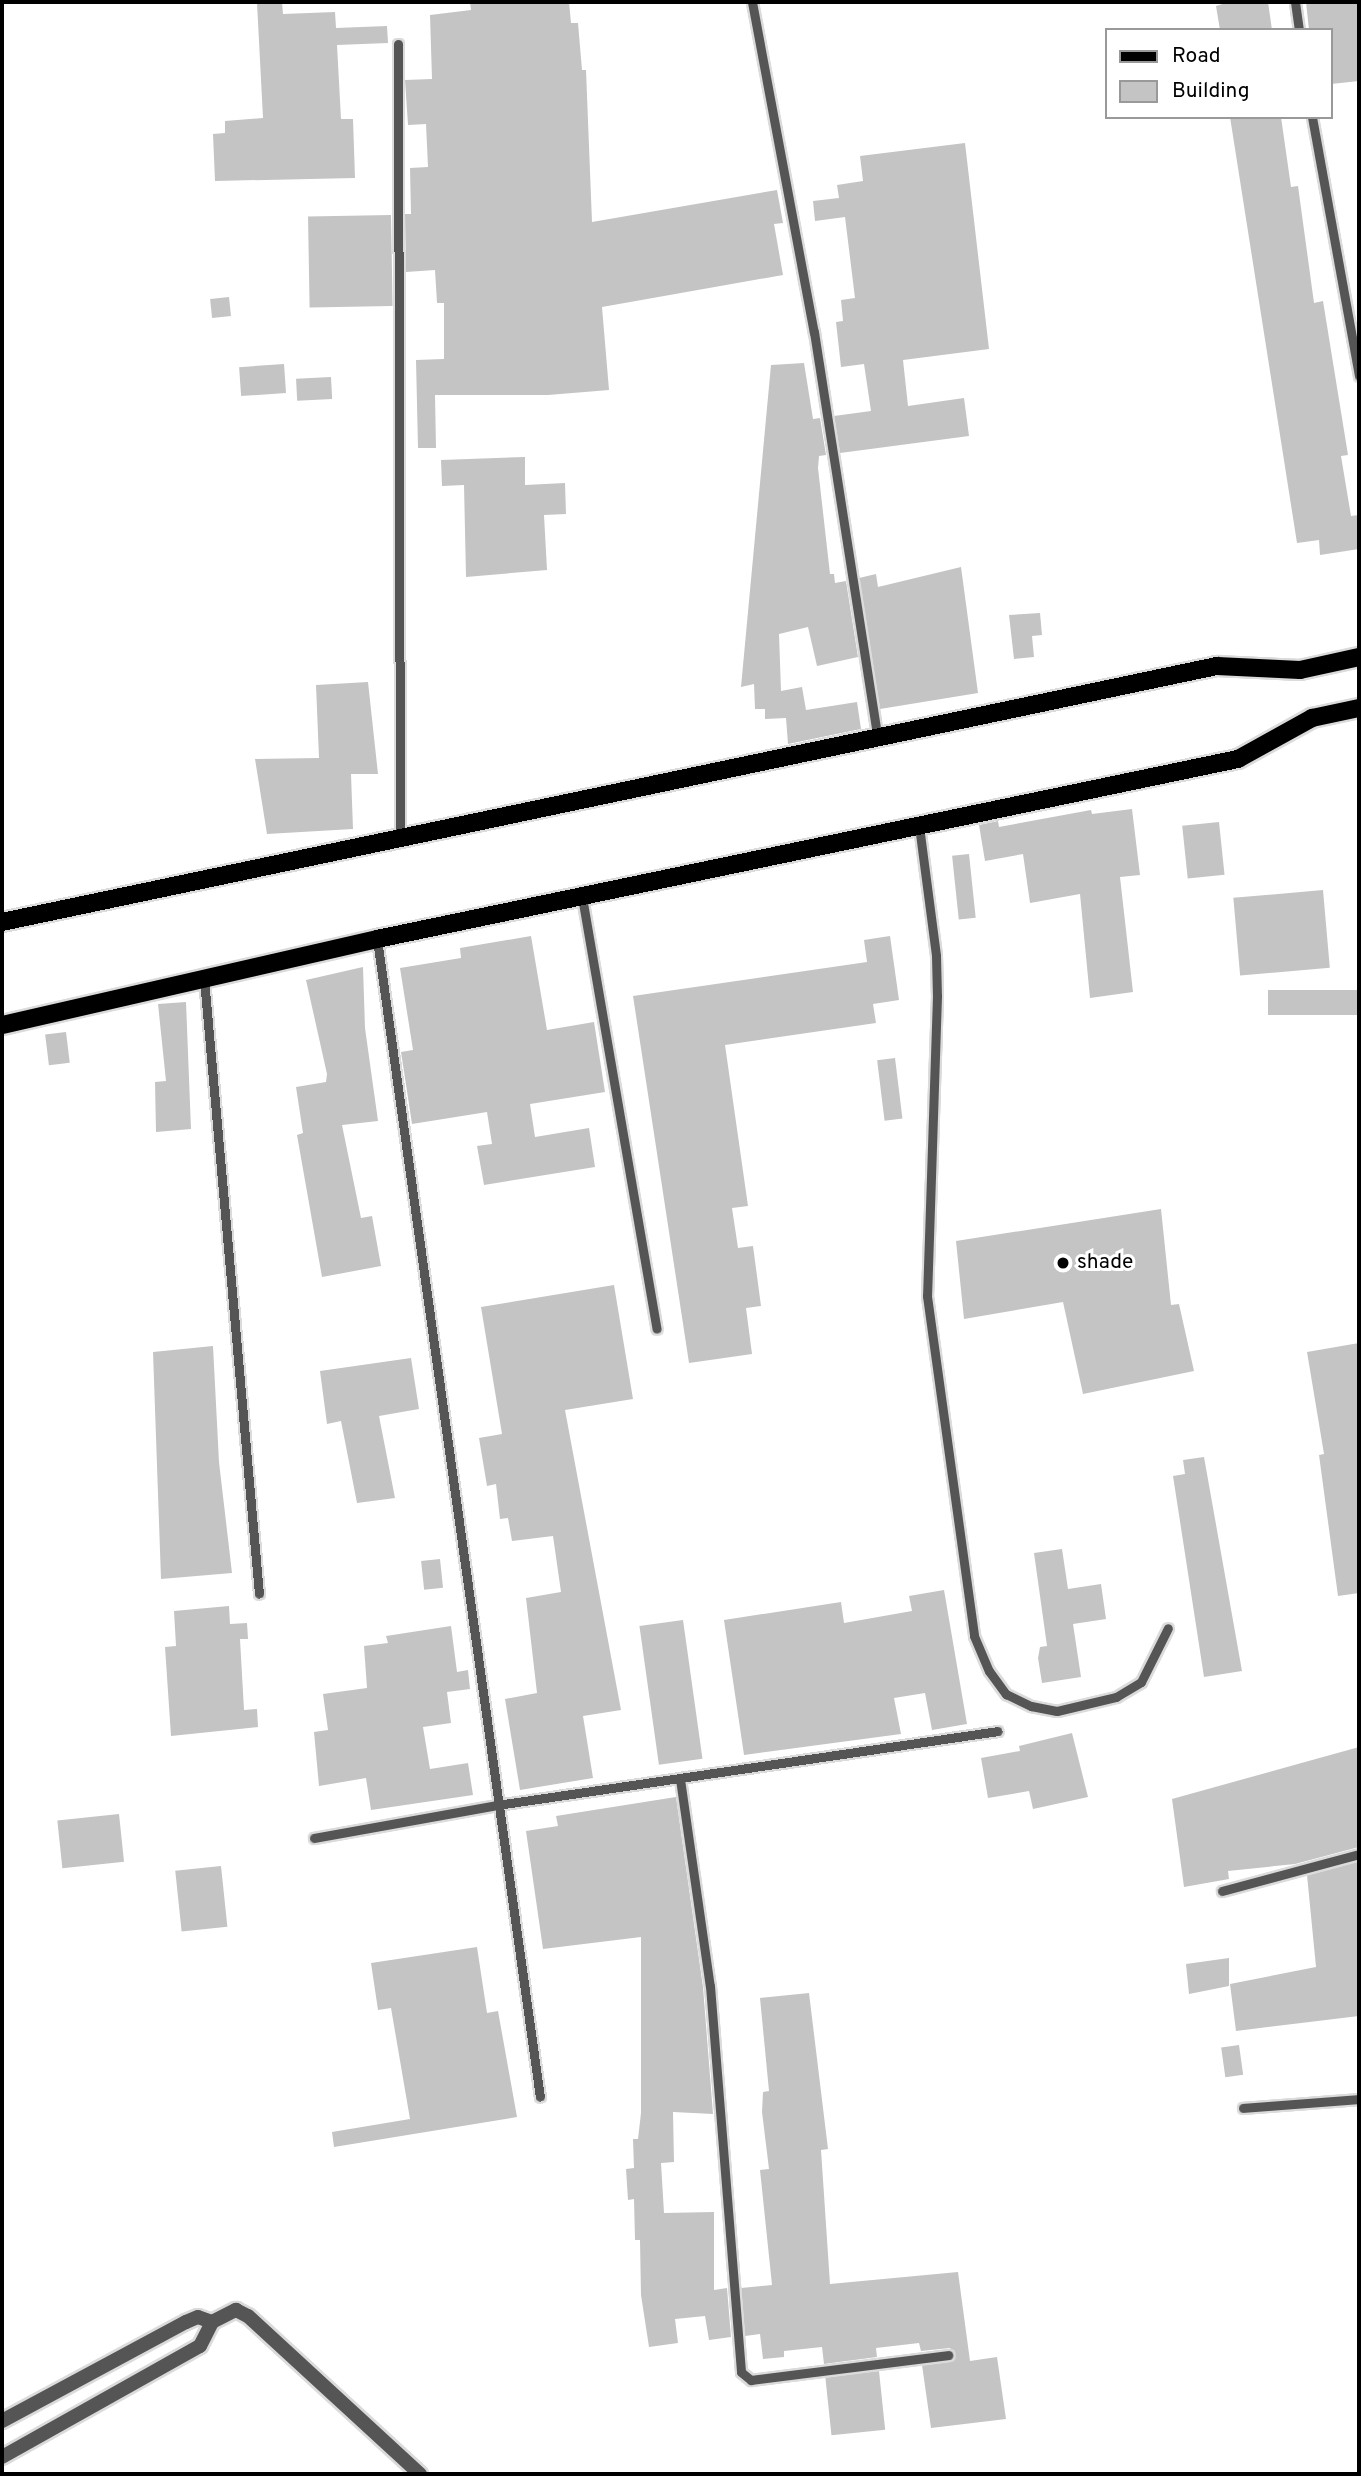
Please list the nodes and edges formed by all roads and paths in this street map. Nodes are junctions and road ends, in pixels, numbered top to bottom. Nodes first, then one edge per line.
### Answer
1 (752, 2) edge
2 (1294, 2) edge
3 (1299, 28) edge
4 (398, 44) dead end
5 (1312, 119) edge
6 (1359, 376) edge
7 (1359, 657) edge
8 (1359, 708) edge
9 (877, 735) junction
10 (919, 826) junction
11 (400, 836) junction
12 (582, 897) junction
13 (2, 922) edge
14 (377, 939) junction
15 (204, 979) junction
16 (2, 1025) edge
17 (657, 1329) dead end
18 (259, 1594) dead end
19 (1168, 1628) dead end
20 (998, 1731) dead end
21 (680, 1779) junction
22 (497, 1805) junction
23 (314, 1838) dead end
24 (1359, 1854) edge
25 (1222, 1891) dead end
26 (540, 2097) dead end
27 (1359, 2099) edge
28 (1243, 2108) dead end
29 (212, 2322) junction
30 (948, 2355) dead end
31 (2, 2421) edge
32 (2, 2457) edge
33 (420, 2474) edge

1 - 9 lane
2 - 3 lane
4 - 11 lane
5 - 6 lane
7 - 9 main road
8 - 10 main road
9 - 11 main road
10 - 12 main road
10 - 19 lane
11 - 13 main road
12 - 14 main road
12 - 17 lane
14 - 15 main road
14 - 22 lane
15 - 16 main road
15 - 18 lane
20 - 21 lane
21 - 22 lane
21 - 30 lane
22 - 23 lane
22 - 26 lane
24 - 25 lane
27 - 28 lane
29 - 31 street
29 - 32 street
29 - 33 street

